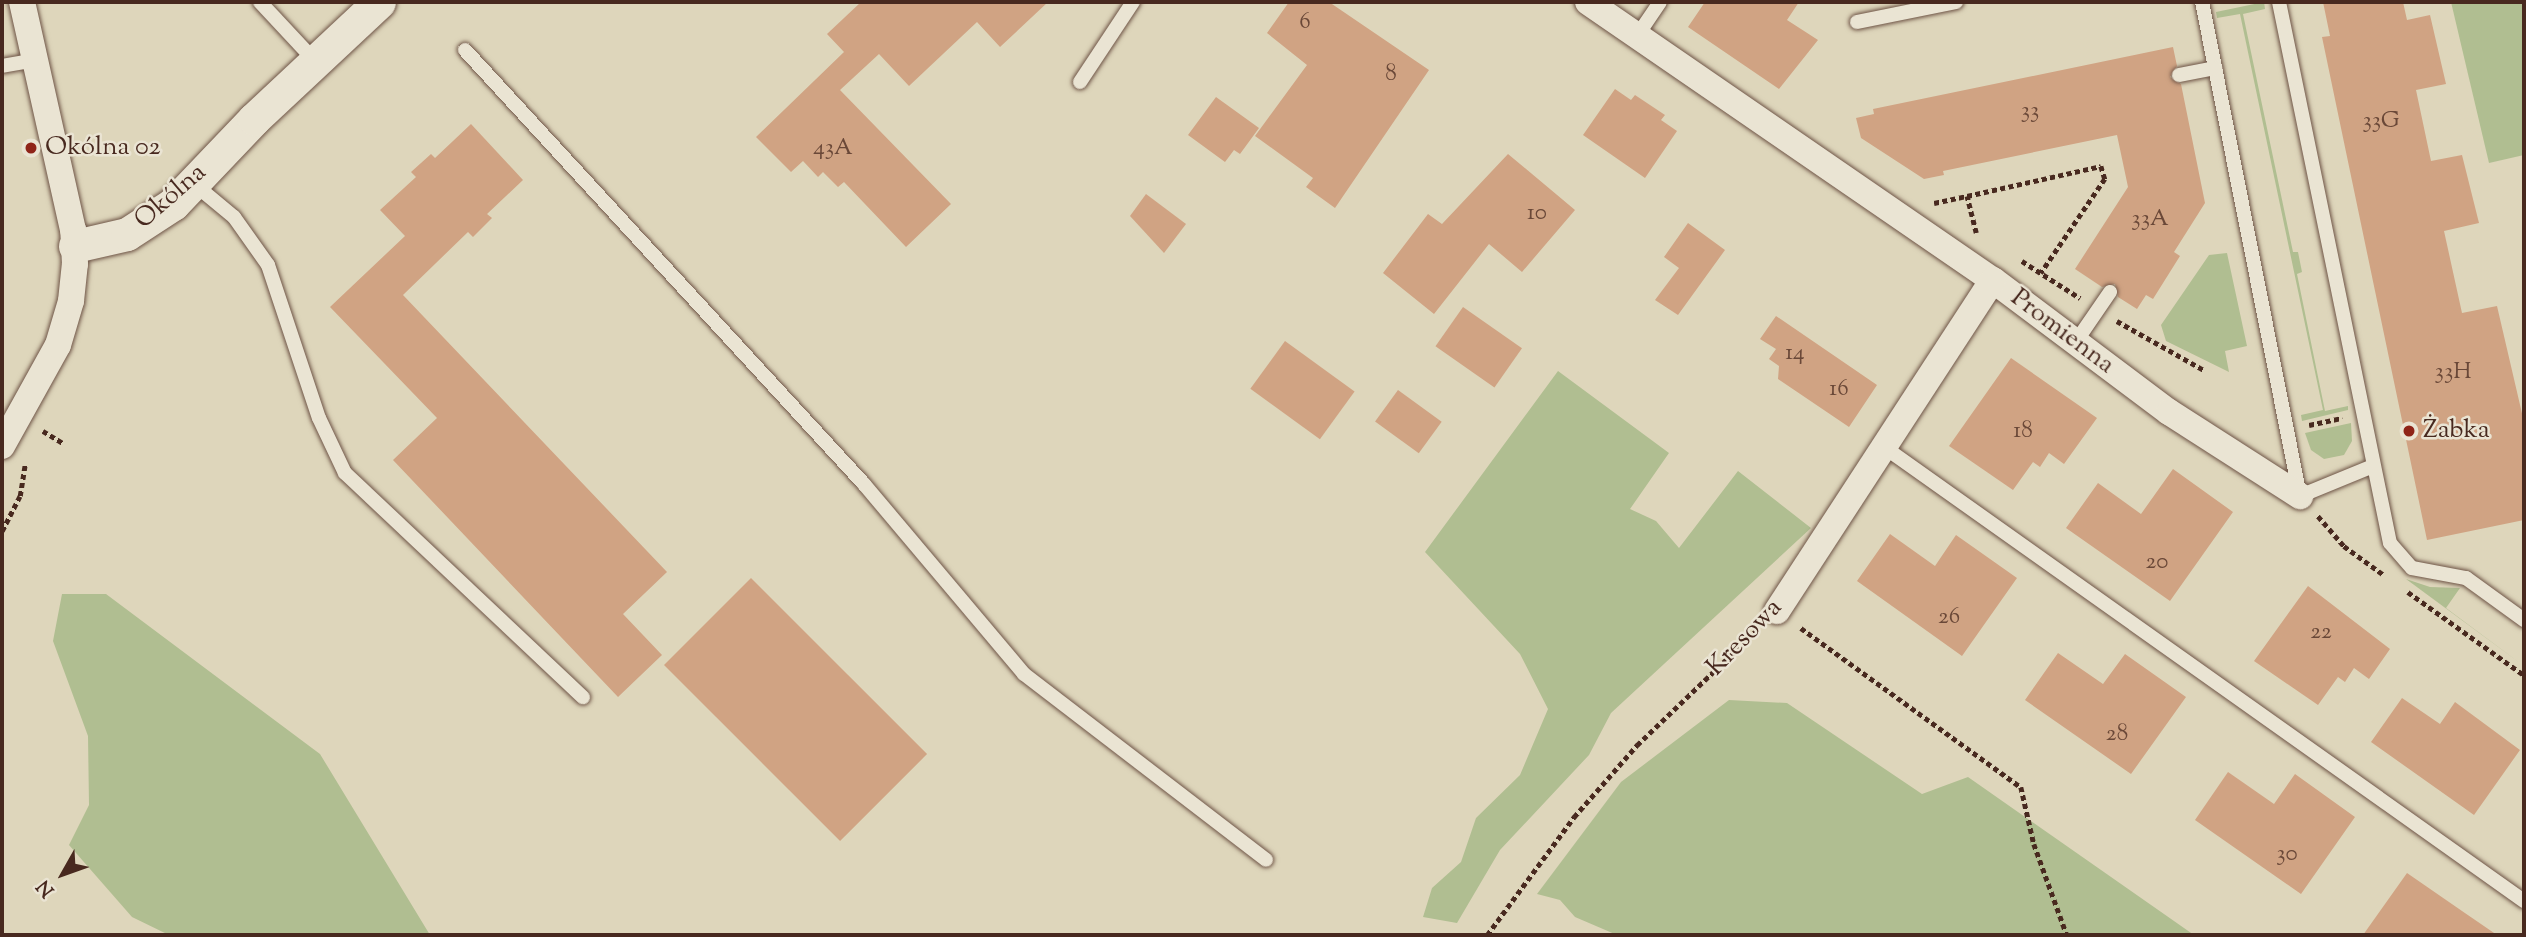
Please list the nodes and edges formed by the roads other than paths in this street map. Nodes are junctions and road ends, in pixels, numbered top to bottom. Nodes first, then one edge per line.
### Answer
1 (22, 2) edge
2 (260, 2) edge
3 (379, 2) edge
4 (1133, 2) edge
5 (1588, 2) edge
6 (1660, 2) edge
7 (1956, 2) edge
8 (2202, 2) edge
9 (2279, 2) edge
10 (1857, 22) dead end
11 (1637, 36) junction
12 (465, 50) dead end
13 (35, 60) junction
14 (315, 61) junction
15 (2, 66) edge
16 (2215, 68) junction
17 (2179, 75) dead end
18 (1080, 82) dead end
19 (192, 183) junction
20 (75, 246) junction
21 (1993, 280) junction
22 (2110, 292) dead end
23 (2075, 343) junction
24 (1884, 447) junction
25 (14, 448) edge
26 (2373, 466) junction
27 (2300, 495) junction
28 (1777, 611) road end
29 (2524, 620) edge
30 (583, 697) dead end
31 (1266, 860) dead end
32 (2524, 901) edge

1 - 13 street
2 - 14 lane
3 - 14 street, Okólna
4 - 18 lane
5 - 11 street, Promienna
6 - 11 lane
7 - 10 lane
8 - 16 lane
9 - 26 lane
11 - 21 street, Promienna
12 - 31 lane
13 - 15 lane
13 - 20 street
14 - 19 street, Okólna
16 - 17 lane
16 - 27 lane
19 - 20 street, Okólna
19 - 30 lane
20 - 25 street
21 - 23 street, Promienna
21 - 24 street, Kresowa
22 - 23 lane
23 - 27 street, Promienna
24 - 28 street, Kresowa
24 - 32 lane
26 - 27 lane
26 - 29 lane

